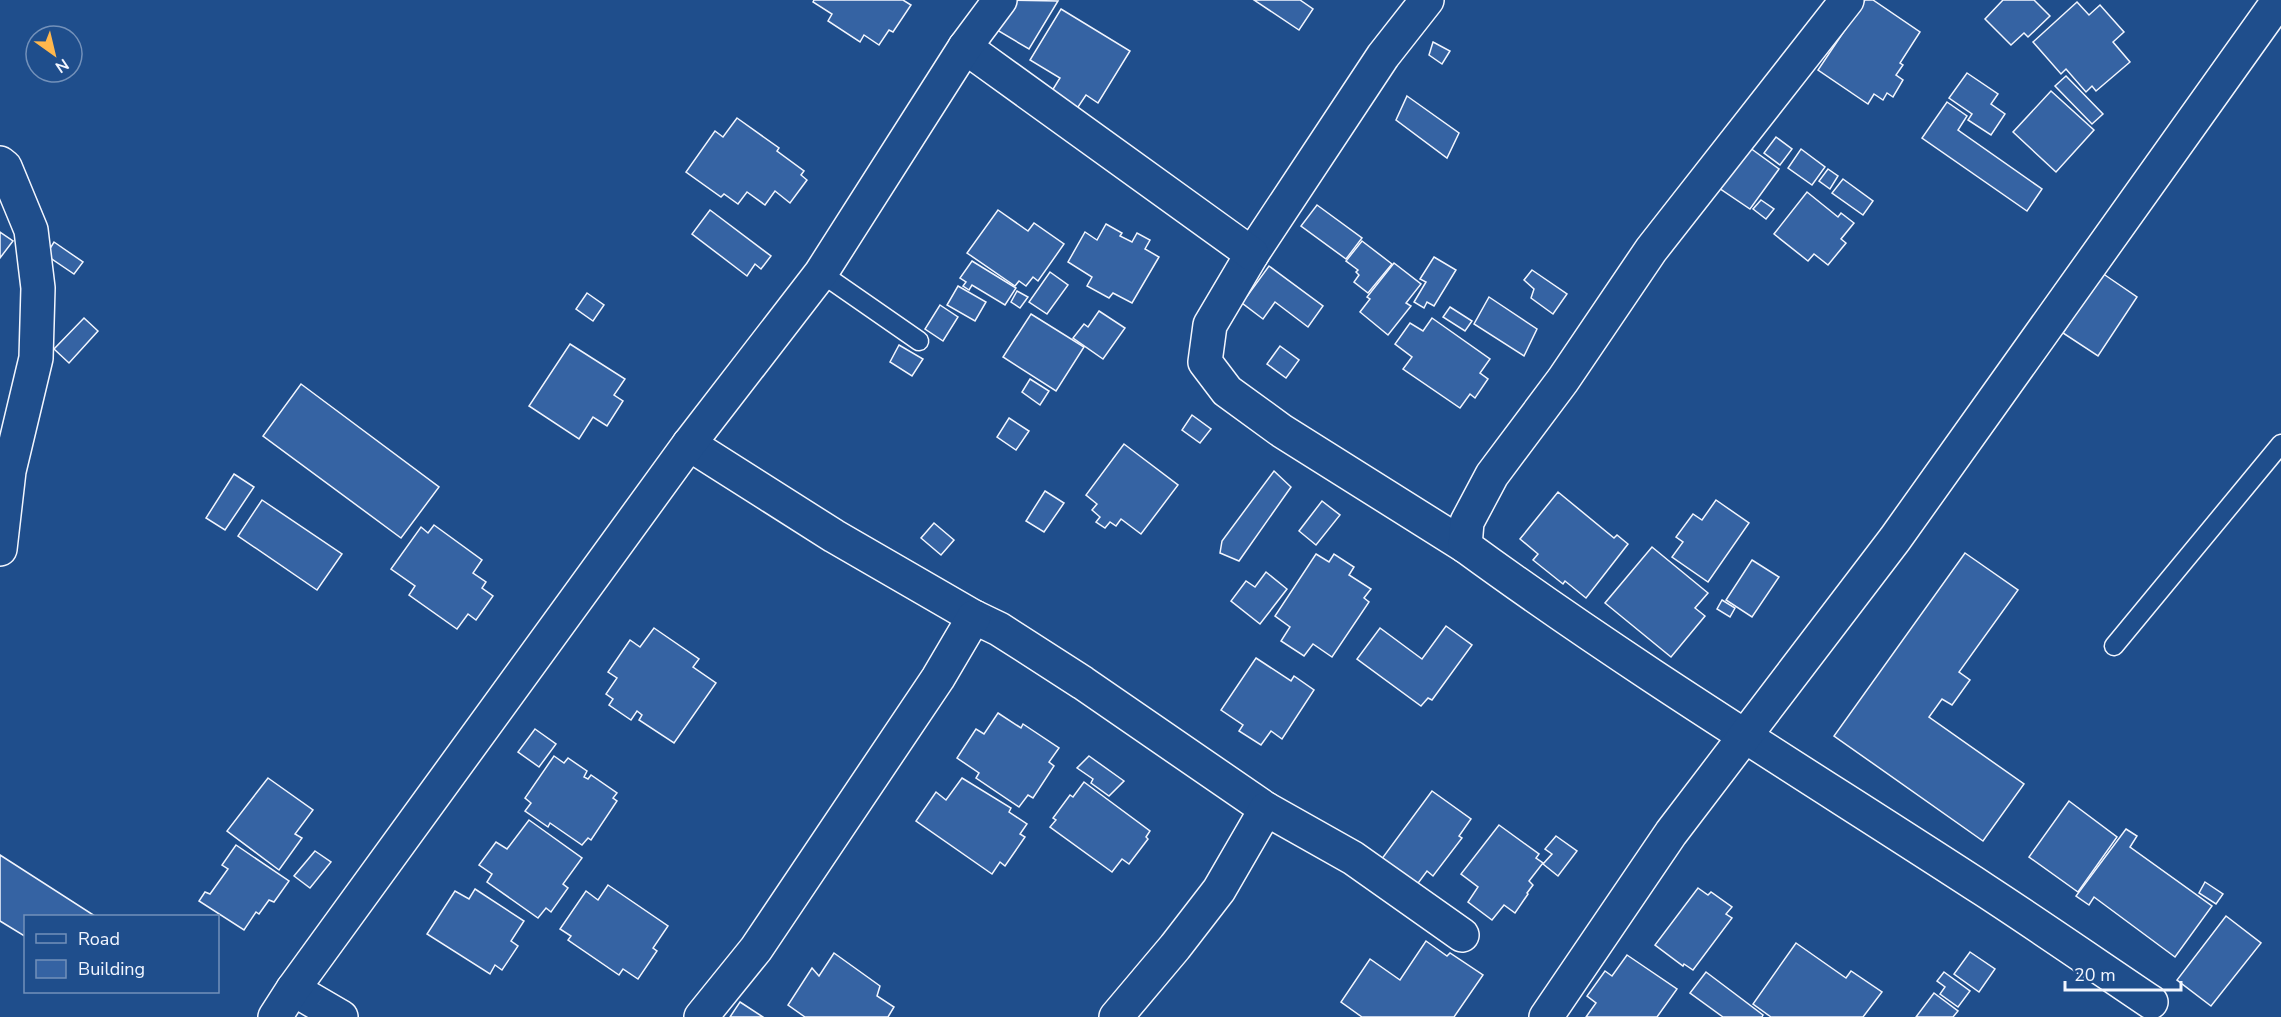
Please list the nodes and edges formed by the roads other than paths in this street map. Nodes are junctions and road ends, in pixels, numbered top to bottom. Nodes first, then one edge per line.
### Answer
1 (1000, 0) edge
2 (1427, 0) edge
3 (1847, 0) edge
4 (2274, 7) edge
5 (965, 47) junction
6 (0, 163) edge
7 (1251, 254) junction
8 (821, 273) junction
9 (919, 341) dead end
10 (689, 444) junction
11 (2281, 444) edge
12 (1465, 546) junction
13 (0, 549) edge
14 (974, 617) junction
15 (2114, 646) dead end
16 (1746, 737) junction
17 (1266, 809) junction
18 (1462, 935) dead end
19 (293, 988) junction
20 (2151, 1002) dead end
21 (275, 1017) edge
22 (341, 1017) edge
23 (701, 1017) edge
24 (1116, 1017) edge
25 (1546, 1017) edge

1 - 5 street
2 - 7 street
3 - 12 street
4 - 16 street
5 - 7 street
5 - 8 street
6 - 13 street
7 - 12 street
8 - 9 lane
8 - 10 street
10 - 14 street
10 - 19 street
11 - 15 lane
12 - 16 street
14 - 17 street
14 - 23 street
16 - 20 street
16 - 25 street
17 - 18 street
17 - 24 street
19 - 21 street
19 - 22 street

